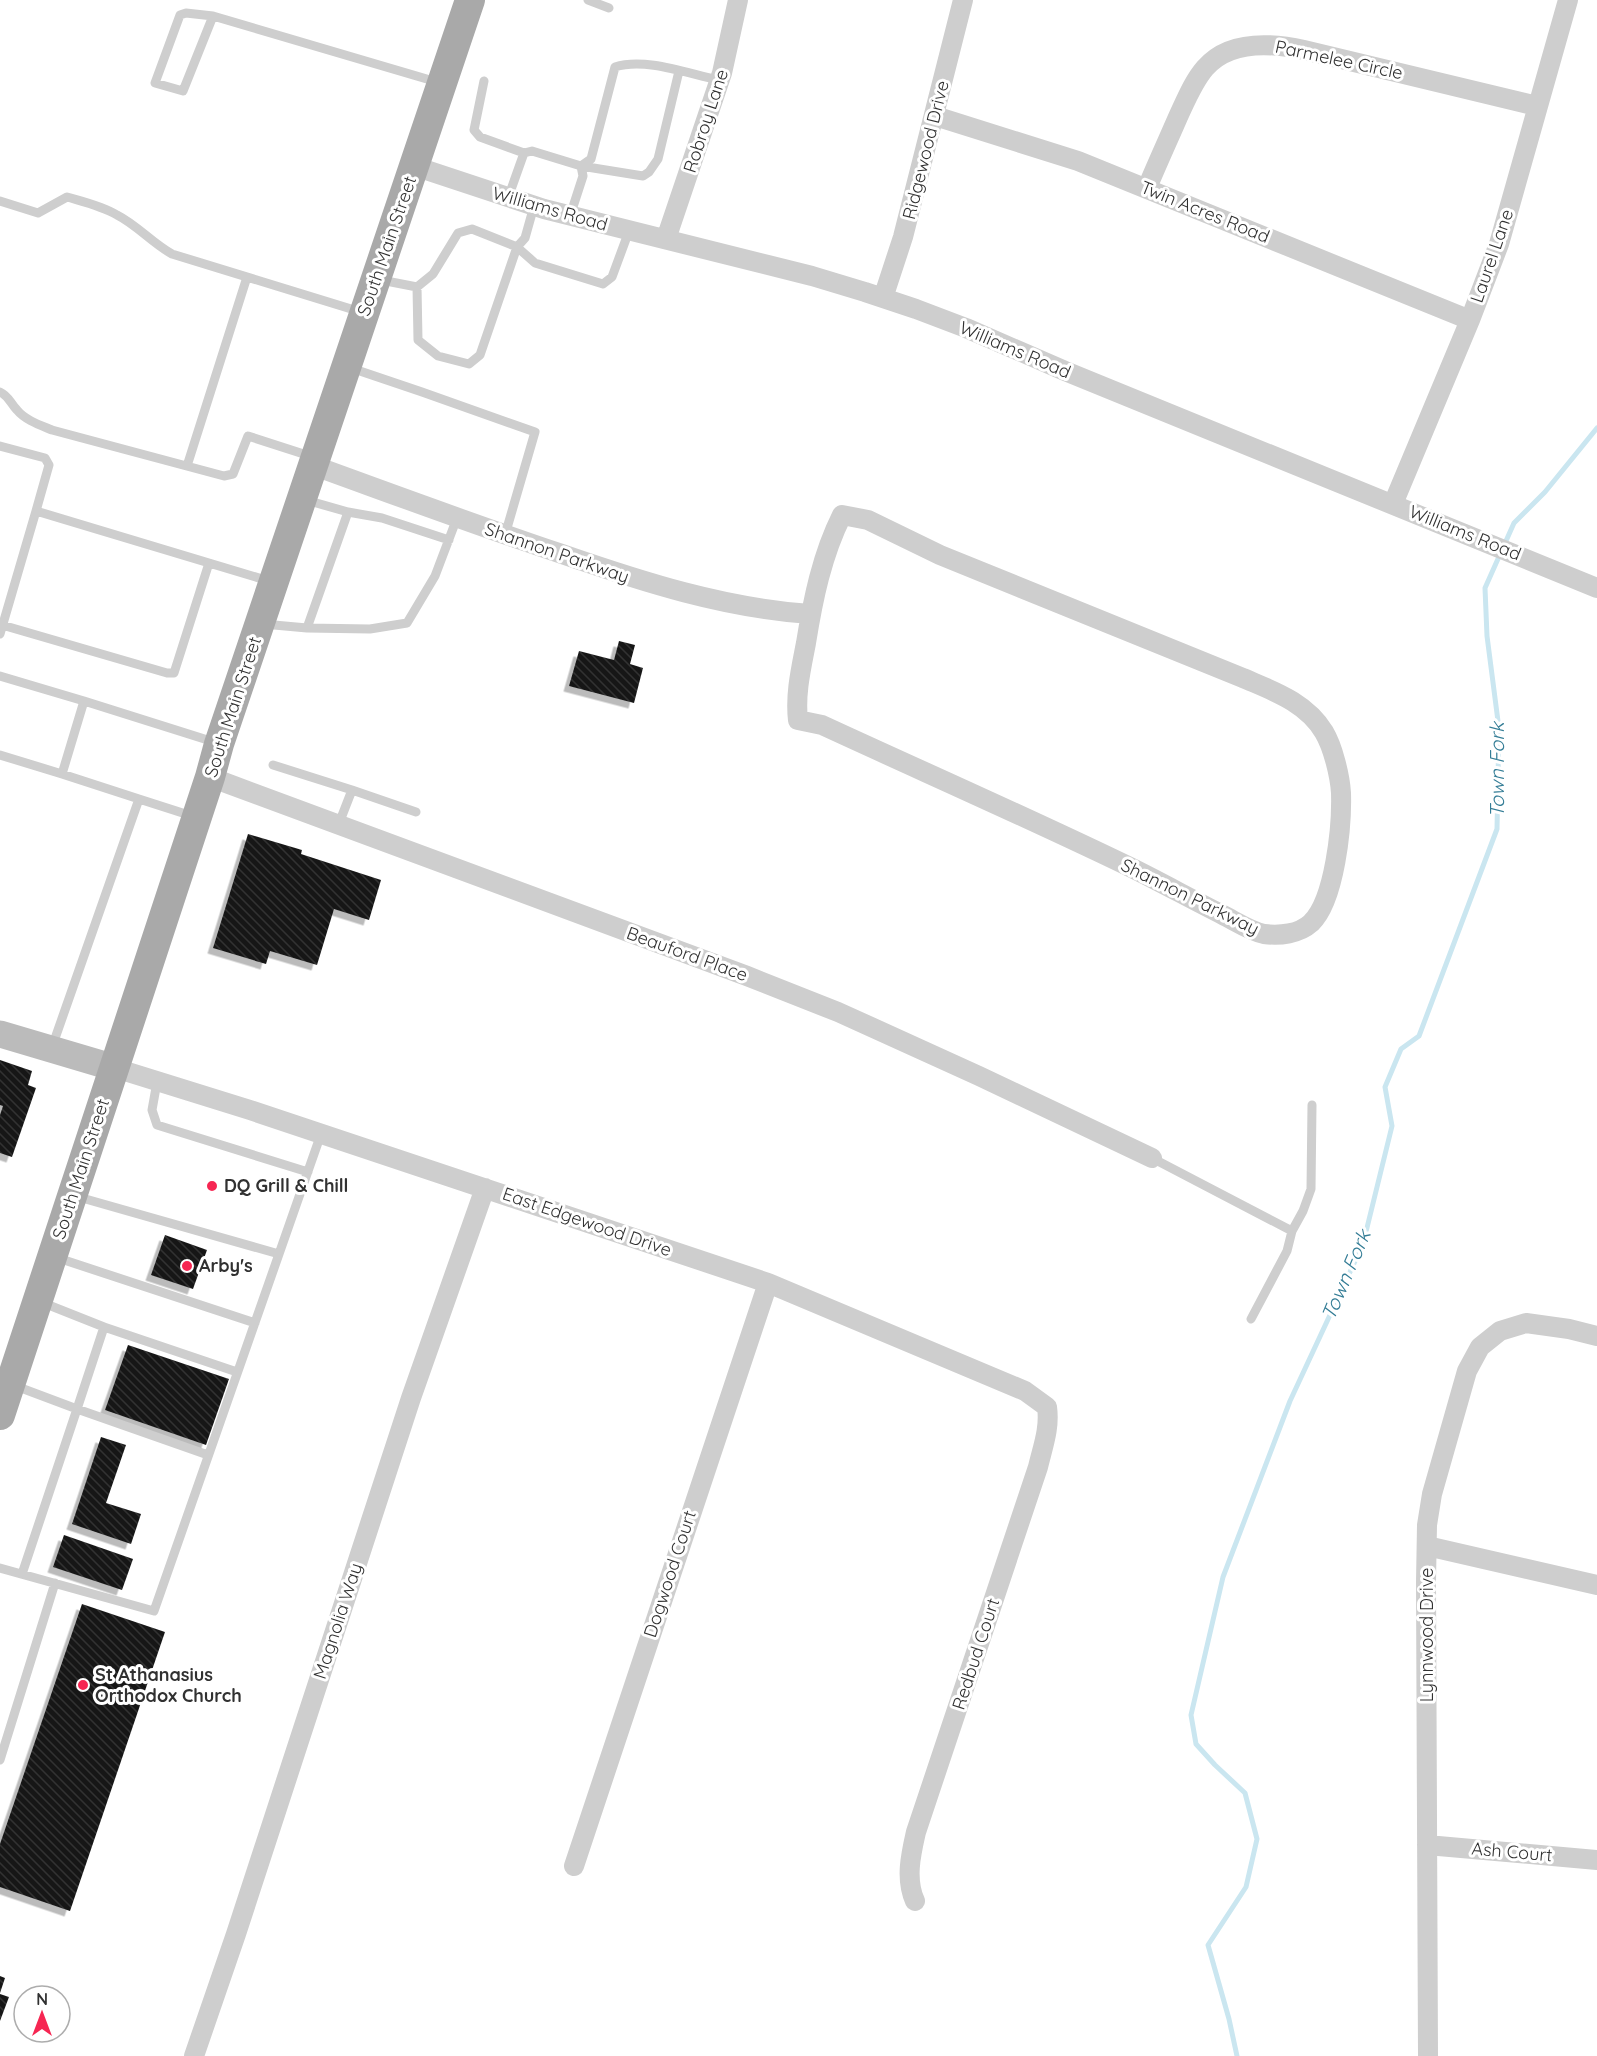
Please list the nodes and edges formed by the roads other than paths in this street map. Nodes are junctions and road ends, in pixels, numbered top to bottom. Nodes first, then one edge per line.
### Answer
1 (470, 0) edge
2 (588, 0) edge
3 (738, 0) edge
4 (963, 0) edge
5 (1568, 0) edge
6 (609, 8) dead end
7 (213, 16) junction
8 (679, 71) junction
9 (484, 81) dead end
10 (720, 81) junction
11 (442, 84) junction
12 (1537, 106) junction
13 (935, 116) junction
14 (524, 153) junction
15 (414, 166) junction
16 (581, 166) junction
17 (1147, 188) junction
18 (507, 198) junction
19 (0, 201) edge
20 (534, 206) junction
21 (570, 216) junction
22 (628, 231) junction
23 (666, 239) junction
24 (517, 246) junction
25 (247, 277) junction
26 (376, 279) junction
27 (417, 288) junction
28 (883, 298) junction
29 (363, 313) junction
30 (1470, 320) junction
31 (346, 367) junction
32 (0, 392) edge
33 (0, 446) edge
34 (313, 461) junction
35 (186, 466) junction
36 (301, 498) junction
37 (1393, 504) junction
38 (36, 511) junction
39 (348, 512) junction
40 (457, 518) junction
41 (505, 535) junction
42 (448, 540) junction
43 (209, 563) junction
44 (274, 583) junction
45 (1597, 588) edge
46 (810, 614) junction
47 (260, 624) junction
48 (307, 628) junction
49 (1, 629) edge
50 (0, 676) edge
51 (84, 701) junction
52 (219, 744) junction
53 (0, 755) edge
54 (273, 765) dead end
55 (62, 774) junction
56 (210, 777) junction
57 (352, 790) junction
58 (139, 799) junction
59 (416, 812) dead end
60 (196, 817) junction
61 (338, 826) junction
62 (0, 1034) edge
63 (51, 1049) junction
64 (114, 1068) junction
65 (157, 1082) junction
66 (1311, 1105) dead end
67 (321, 1134) junction
68 (1152, 1158) joint
69 (308, 1172) junction
70 (485, 1188) junction
71 (73, 1195) junction
72 (1292, 1231) junction
73 (279, 1254) junction
74 (52, 1257) junction
75 (768, 1283) junction
76 (38, 1301) junction
77 (1251, 1319) dead end
78 (255, 1323) junction
79 (104, 1327) junction
80 (1597, 1336) edge
81 (237, 1372) junction
82 (4, 1396) edge
83 (1047, 1407) joint
84 (77, 1408) junction
85 (208, 1455) junction
86 (1427, 1546) junction
87 (0, 1568) edge
88 (22, 1574) junction
89 (55, 1583) junction
90 (1597, 1586) edge
91 (0, 1760) edge
92 (1427, 1845) junction
93 (1597, 1860) edge
94 (574, 1866) dead end
95 (915, 1901) dead end
96 (194, 2056) edge
97 (1428, 2056) edge

1 - 11 main road, South Main Street
2 - 6 lane
3 - 10 street, Robroy Lane
4 - 13 street, Ridgewood Drive
5 - 12 street, Laurel Lane
7 - 7 lane
7 - 11 lane
8 - 10 lane
8 - 16 lane
8 - 16 lane
9 - 14 lane
10 - 23 street, Robroy Lane
11 - 15 main road, South Main Street
12 - 17 street, Parmelee Circle
12 - 30 street, Laurel Lane
13 - 17 street, Twin Acres Road
13 - 28 street, Ridgewood Drive
14 - 16 lane
14 - 18 lane
15 - 18 street, Williams Road
15 - 26 main road, South Main Street
16 - 21 lane
17 - 30 street, Twin Acres Road
18 - 20 street, Williams Road
19 - 25 lane
20 - 21 street, Williams Road
20 - 24 lane
21 - 22 street, Williams Road
22 - 23 street, Williams Road
22 - 24 lane
23 - 28 street, Williams Road
24 - 27 lane
24 - 27 lane
25 - 29 lane
25 - 35 lane
26 - 27 lane
26 - 29 main road, South Main Street
28 - 37 street, Williams Road
29 - 31 main road, South Main Street
30 - 37 street, Laurel Lane
31 - 34 main road, South Main Street
31 - 41 lane
32 - 35 lane
33 - 38 lane
34 - 35 lane
34 - 36 main road, South Main Street
34 - 40 street, Shannon Parkway
36 - 39 lane
36 - 44 main road, South Main Street
37 - 45 street, Williams Road
38 - 43 lane
38 - 49 lane
39 - 42 lane
39 - 48 lane
40 - 41 street, Shannon Parkway
40 - 42 lane
41 - 46 street, Shannon Parkway
42 - 48 lane
43 - 44 lane
43 - 49 lane
44 - 47 main road, South Main Street
46 - 46 street, Shannon Parkway
47 - 48 lane
47 - 52 main road, South Main Street
50 - 51 lane
51 - 52 lane
51 - 55 lane
52 - 56 main road, South Main Street
53 - 55 lane
54 - 57 lane
55 - 58 lane
56 - 60 main road, South Main Street
56 - 61 street, Beauford Place
57 - 59 lane
57 - 61 lane
58 - 60 lane
58 - 63 lane
60 - 64 main road, South Main Street
61 - 68 street, Beauford Place
62 - 63 street
63 - 64 street
64 - 65 street, East Edgewood Drive
64 - 71 main road, South Main Street
65 - 67 street, East Edgewood Drive
65 - 69 lane
66 - 72 lane
67 - 69 lane
67 - 70 street, East Edgewood Drive
68 - 72 lane
69 - 73 lane
70 - 75 street, East Edgewood Drive
70 - 96 street, Magnolia Way
71 - 73 lane
71 - 74 main road, South Main Street
72 - 77 lane
73 - 78 lane
74 - 76 main road, South Main Street
74 - 78 lane
75 - 83 street, East Edgewood Drive
75 - 94 street, Dogwood Court
76 - 79 lane
76 - 82 main road, South Main Street
78 - 81 lane
79 - 81 lane
79 - 84 lane
80 - 86 street, Lynnwood Drive
81 - 85 lane
82 - 84 lane
83 - 95 street, Redbud Court
84 - 85 lane
84 - 88 lane
85 - 89 lane
86 - 90 street
86 - 92 street, Lynnwood Drive
87 - 88 lane
88 - 89 lane
89 - 91 lane
92 - 93 street, Ash Court
92 - 97 street, Lynnwood Drive

